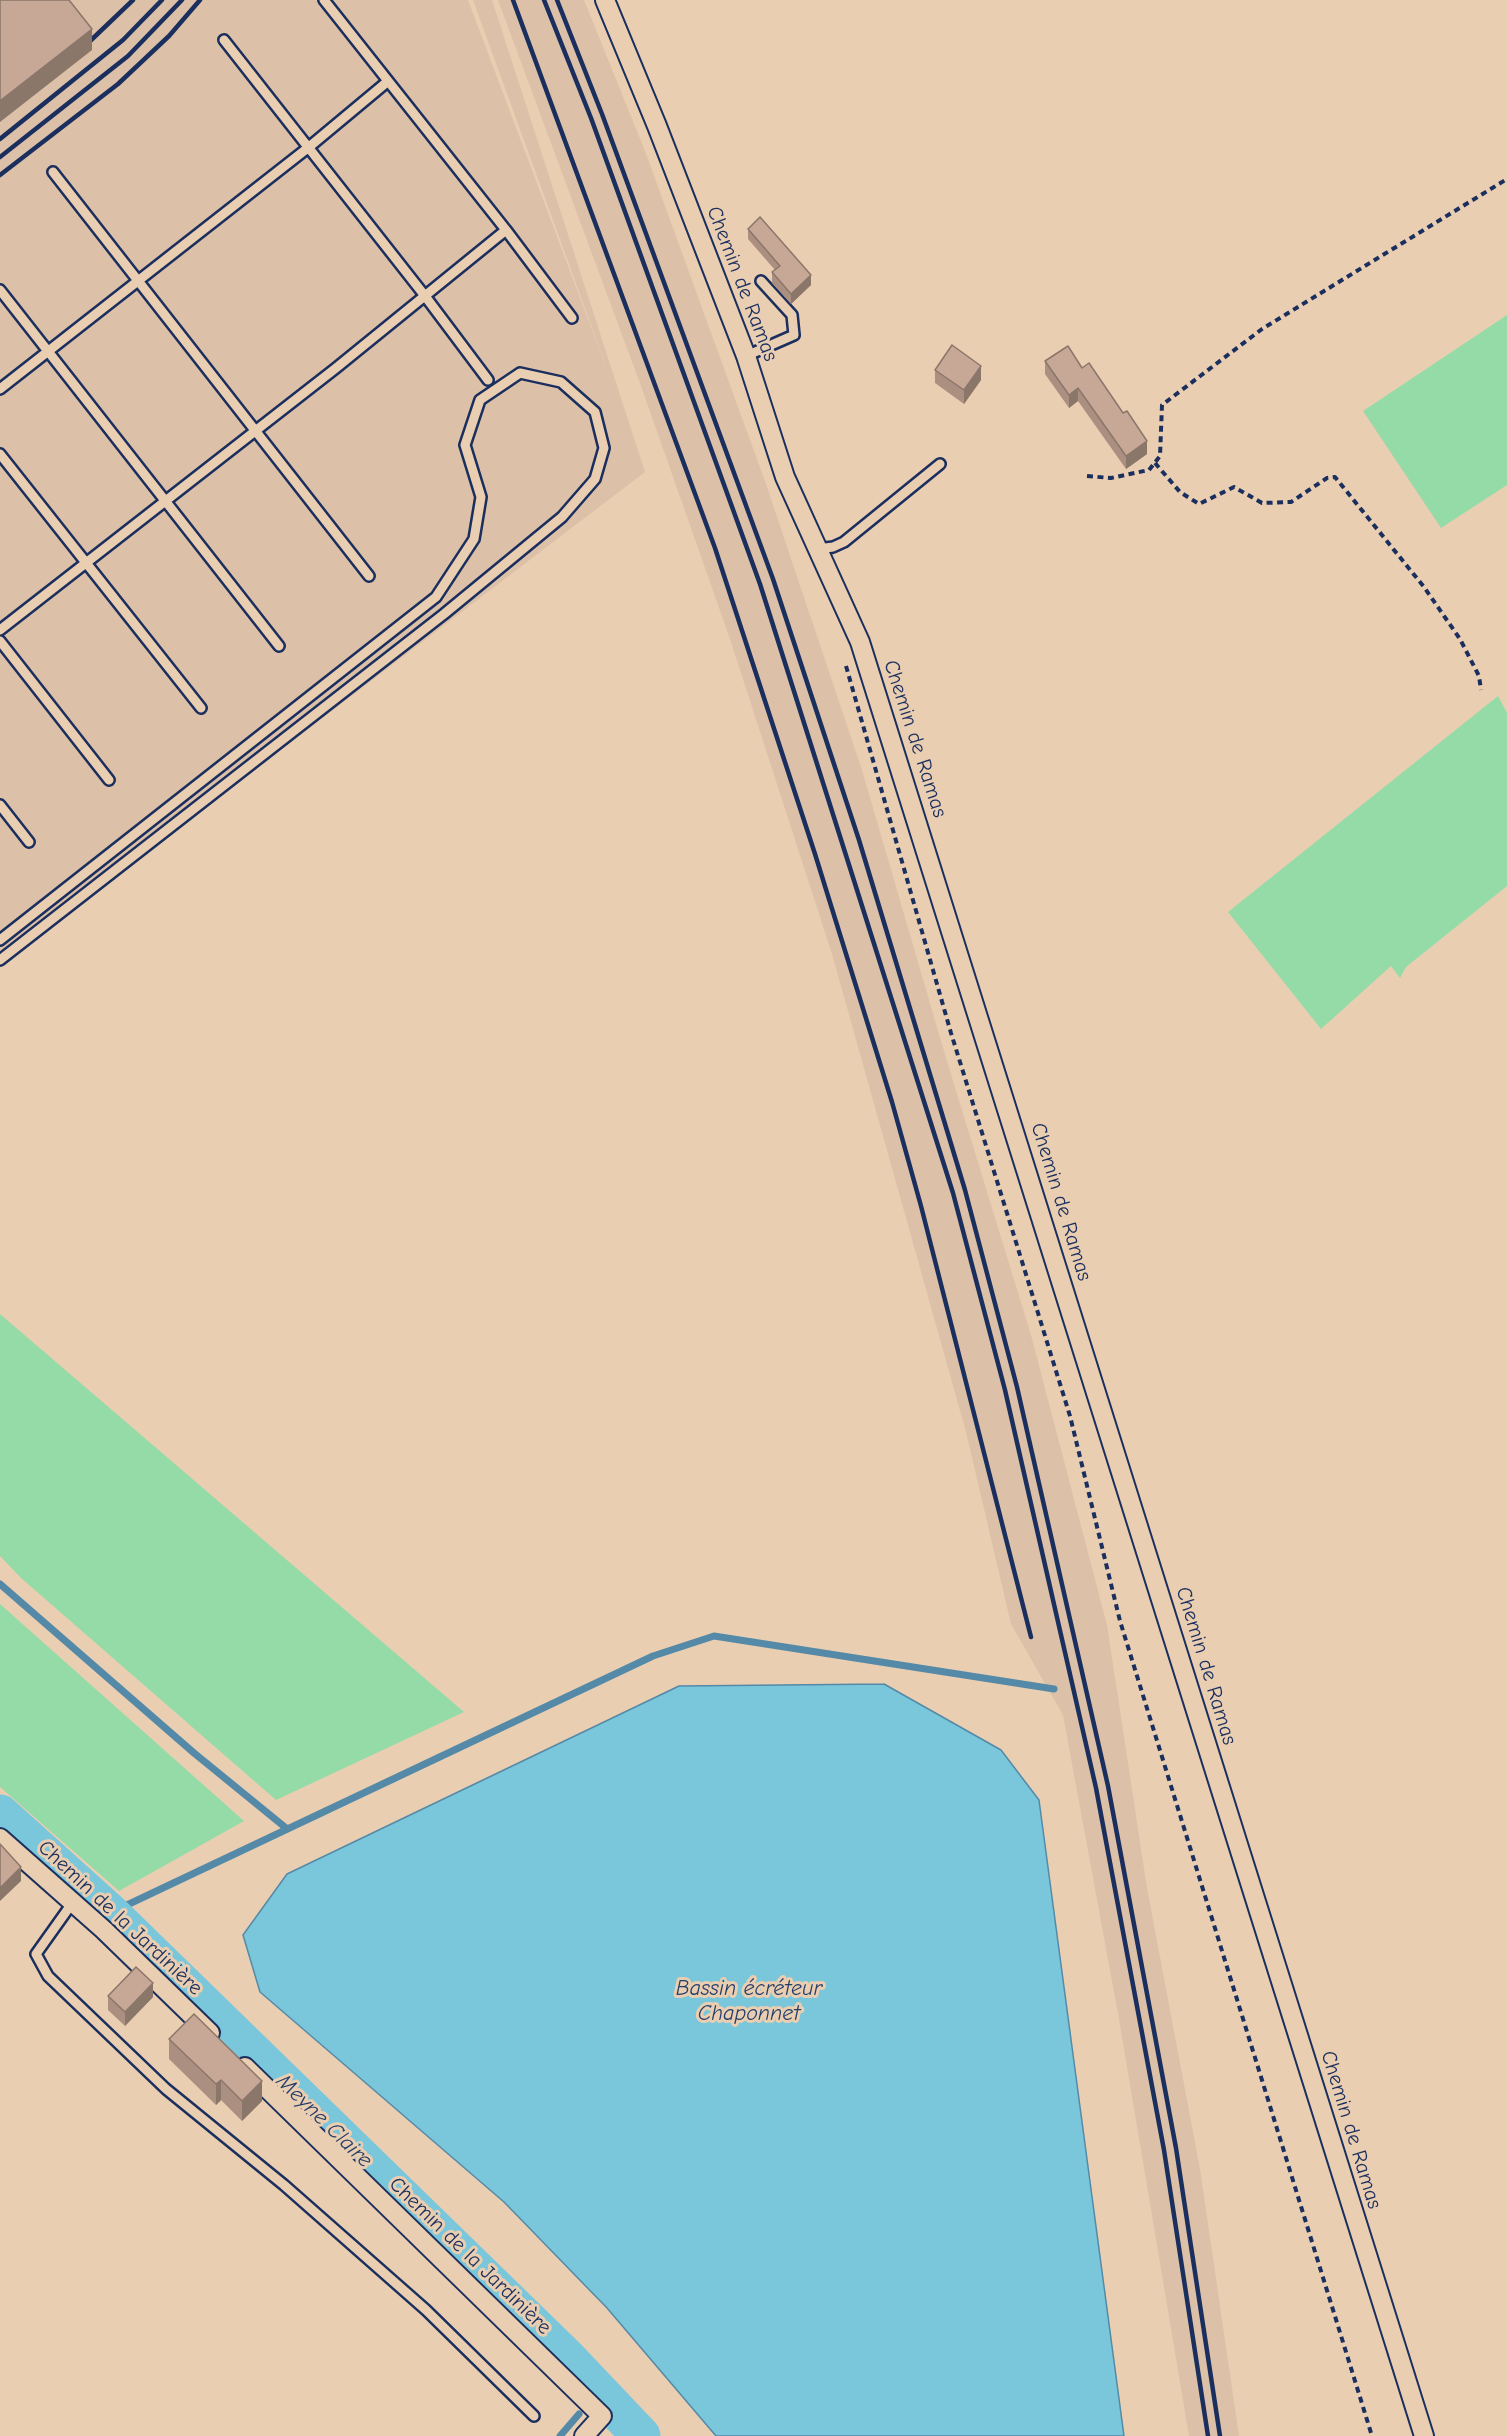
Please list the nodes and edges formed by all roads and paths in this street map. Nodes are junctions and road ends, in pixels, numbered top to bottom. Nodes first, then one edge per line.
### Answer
1 (324, 0) edge
2 (605, 0) edge
3 (224, 40) dead end
4 (387, 82) junction
5 (309, 147) junction
6 (53, 172) dead end
7 (1507, 179) edge
8 (506, 230) junction
9 (138, 281) junction
10 (761, 281) dead end
11 (0, 290) edge
12 (425, 296) junction
13 (572, 318) dead end
14 (48, 351) junction
15 (746, 356) junction
16 (488, 380) dead end
17 (0, 388) edge
18 (255, 431) junction
19 (0, 454) edge
20 (1155, 463) junction
21 (940, 464) dead end
22 (1087, 476) dead end
23 (165, 501) junction
24 (818, 549) junction
25 (85, 564) junction
26 (369, 576) dead end
27 (0, 630) edge
28 (0, 641) edge
29 (279, 646) dead end
30 (847, 679) dead end
31 (1481, 690) dead end
32 (201, 708) dead end
33 (110, 780) dead end
34 (0, 805) edge
35 (29, 842) dead end
36 (0, 940) edge
37 (0, 960) edge
38 (0, 1838) edge
39 (73, 1902) junction
40 (534, 2416) dead end
41 (584, 2436) edge
42 (1372, 2436) edge
43 (1424, 2436) edge

1 - 4 lane
2 - 15 street, Chemin de Ramas
3 - 5 lane
4 - 5 lane
4 - 8 lane
5 - 9 lane
5 - 12 lane
6 - 9 lane
7 - 20 path
8 - 12 lane
8 - 13 lane
9 - 14 lane
9 - 18 lane
10 - 15 lane
11 - 14 lane
12 - 16 lane
12 - 18 lane
14 - 17 lane
14 - 23 lane
15 - 24 street, Chemin de Ramas
18 - 23 lane
18 - 26 lane
19 - 25 lane
20 - 22 path
20 - 31 path
21 - 24 lane
23 - 25 lane
23 - 29 lane
24 - 43 street, Chemin de Ramas
25 - 27 lane
25 - 32 lane
28 - 33 lane
30 - 42 path
34 - 35 lane
36 - 37 lane
38 - 39 street, Chemin de la Jardinière
39 - 40 lane
39 - 41 street, Chemin de la Jardinière

